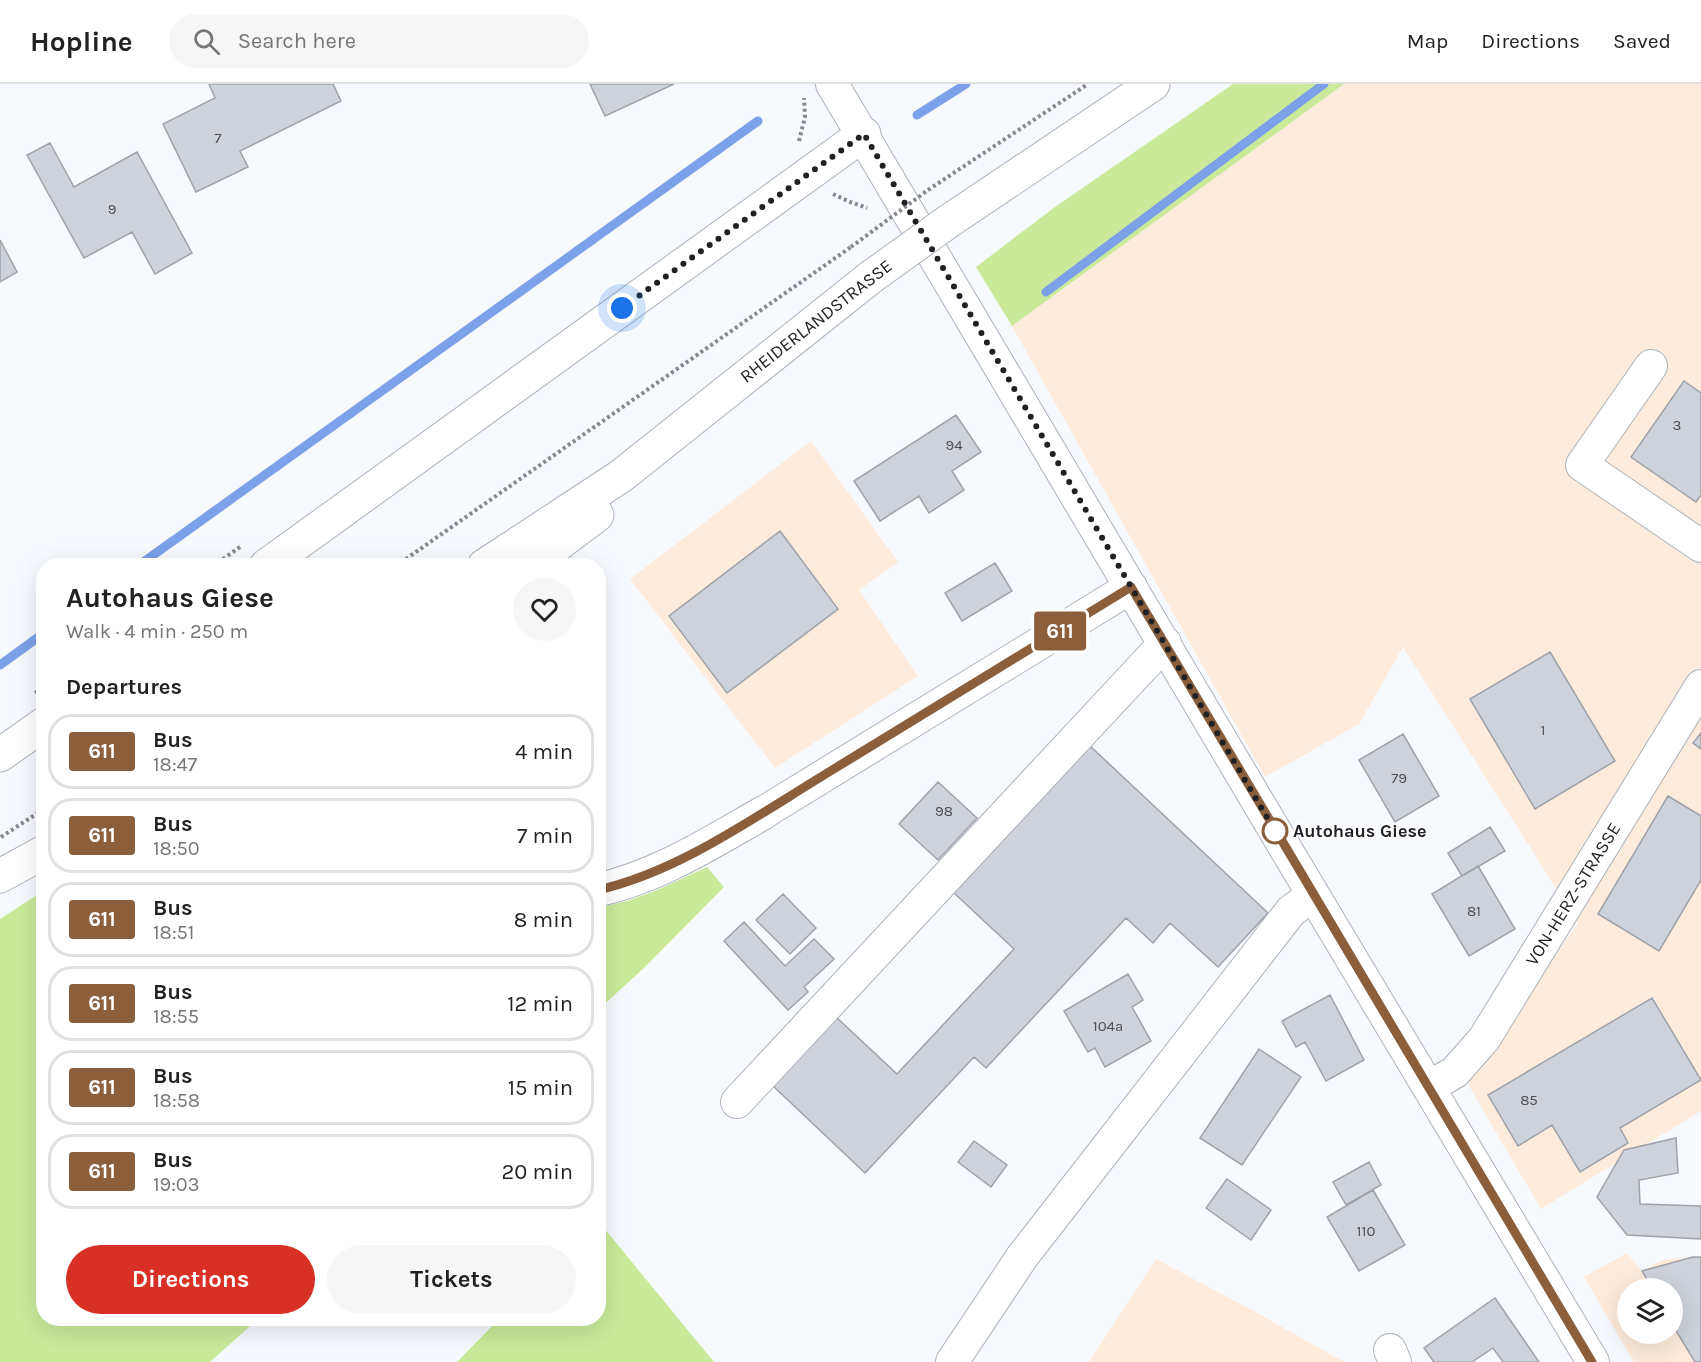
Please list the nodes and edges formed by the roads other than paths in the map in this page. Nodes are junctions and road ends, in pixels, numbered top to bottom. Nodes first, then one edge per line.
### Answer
1 (832, 84) edge
2 (1153, 84) edge
3 (864, 134) junction
4 (1651, 366) dead end
5 (621, 476) junction
6 (1700, 542) edge
7 (277, 558) edge
8 (496, 558) edge
9 (540, 558) edge
10 (1131, 587) junction
11 (1165, 643) junction
12 (1701, 686) edge
13 (36, 730) edge
14 (0, 756) edge
15 (763, 813) joint
16 (36, 856) edge
17 (0, 876) edge
18 (606, 888) edge
19 (1313, 895) junction
20 (1429, 1087) junction
21 (737, 1102) dead end
22 (952, 1362) edge
23 (1593, 1362) edge

1 - 3 street
2 - 5 main road, RHEIDERLANDSTRASSE, bridge
3 - 7 main road
3 - 10 street
4 - 6 street
5 - 8 main road, RHEIDERLANDSTRASSE
5 - 9 main road
10 - 11 street
10 - 15 street
11 - 19 street
11 - 21 street
12 - 20 street, VON-HERZ-STRASSE
13 - 14 main road
15 - 18 main road
16 - 17 main road
19 - 20 street
19 - 22 street
20 - 23 street

